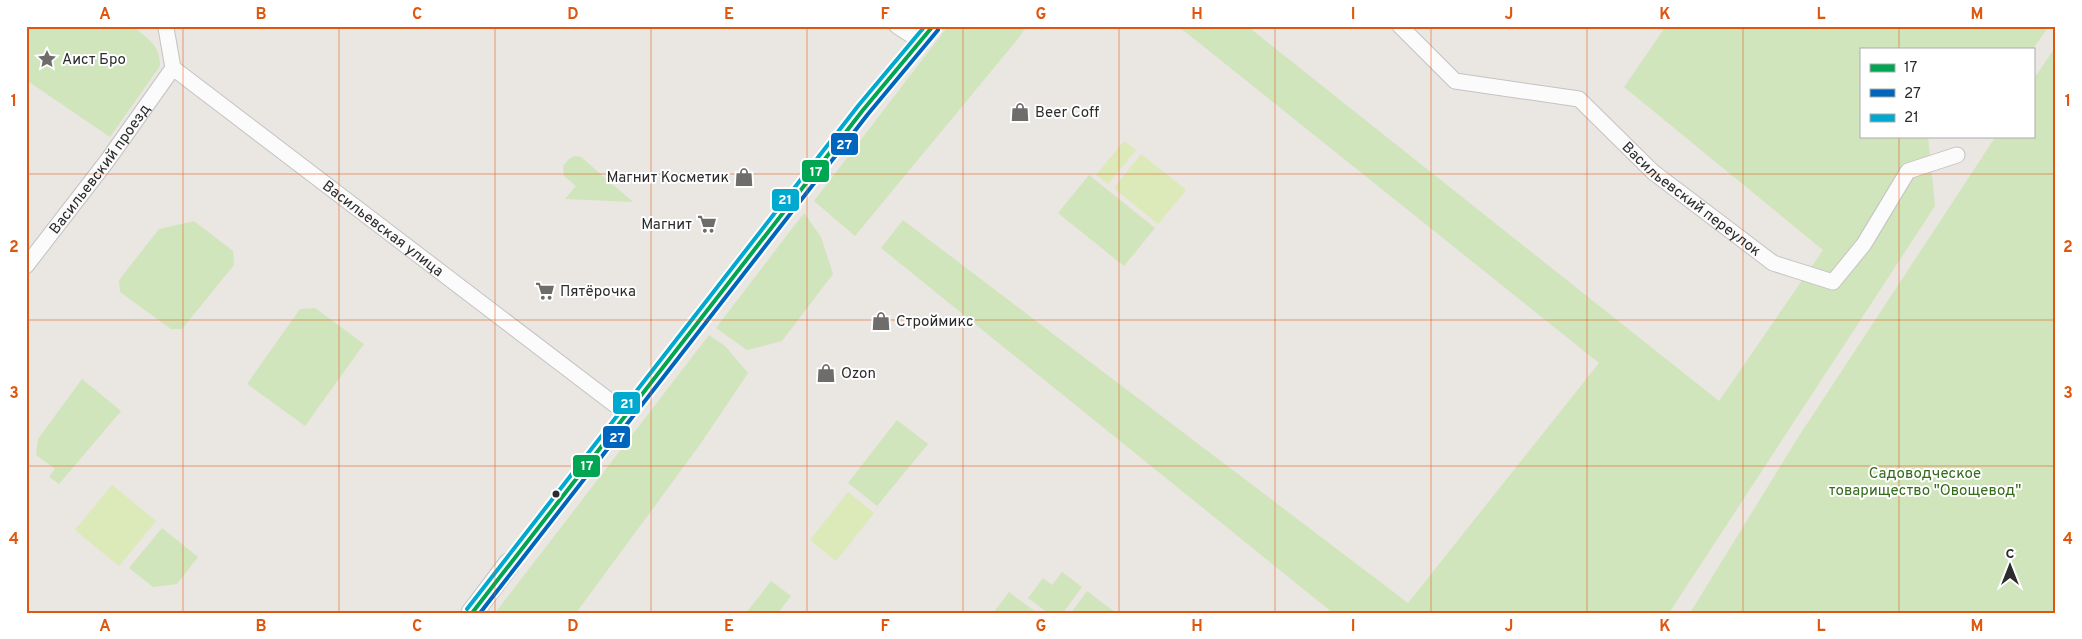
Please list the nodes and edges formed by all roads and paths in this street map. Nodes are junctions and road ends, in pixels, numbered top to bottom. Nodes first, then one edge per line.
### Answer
1 (897, 26) edge
2 (933, 26) edge
3 (1400, 26) edge
4 (163, 27) edge
5 (920, 41) junction
6 (173, 68) junction
7 (1957, 155) dead end
8 (26, 266) edge
9 (626, 414) junction
10 (510, 564) joint
11 (472, 613) edge

1 - 5 street
2 - 5 street
3 - 7 street, Васильевский переулок
4 - 6 street
5 - 9 street
6 - 8 street, Васильевский проезд
6 - 9 street, Васильевская улица
9 - 10 street
10 - 11 street

